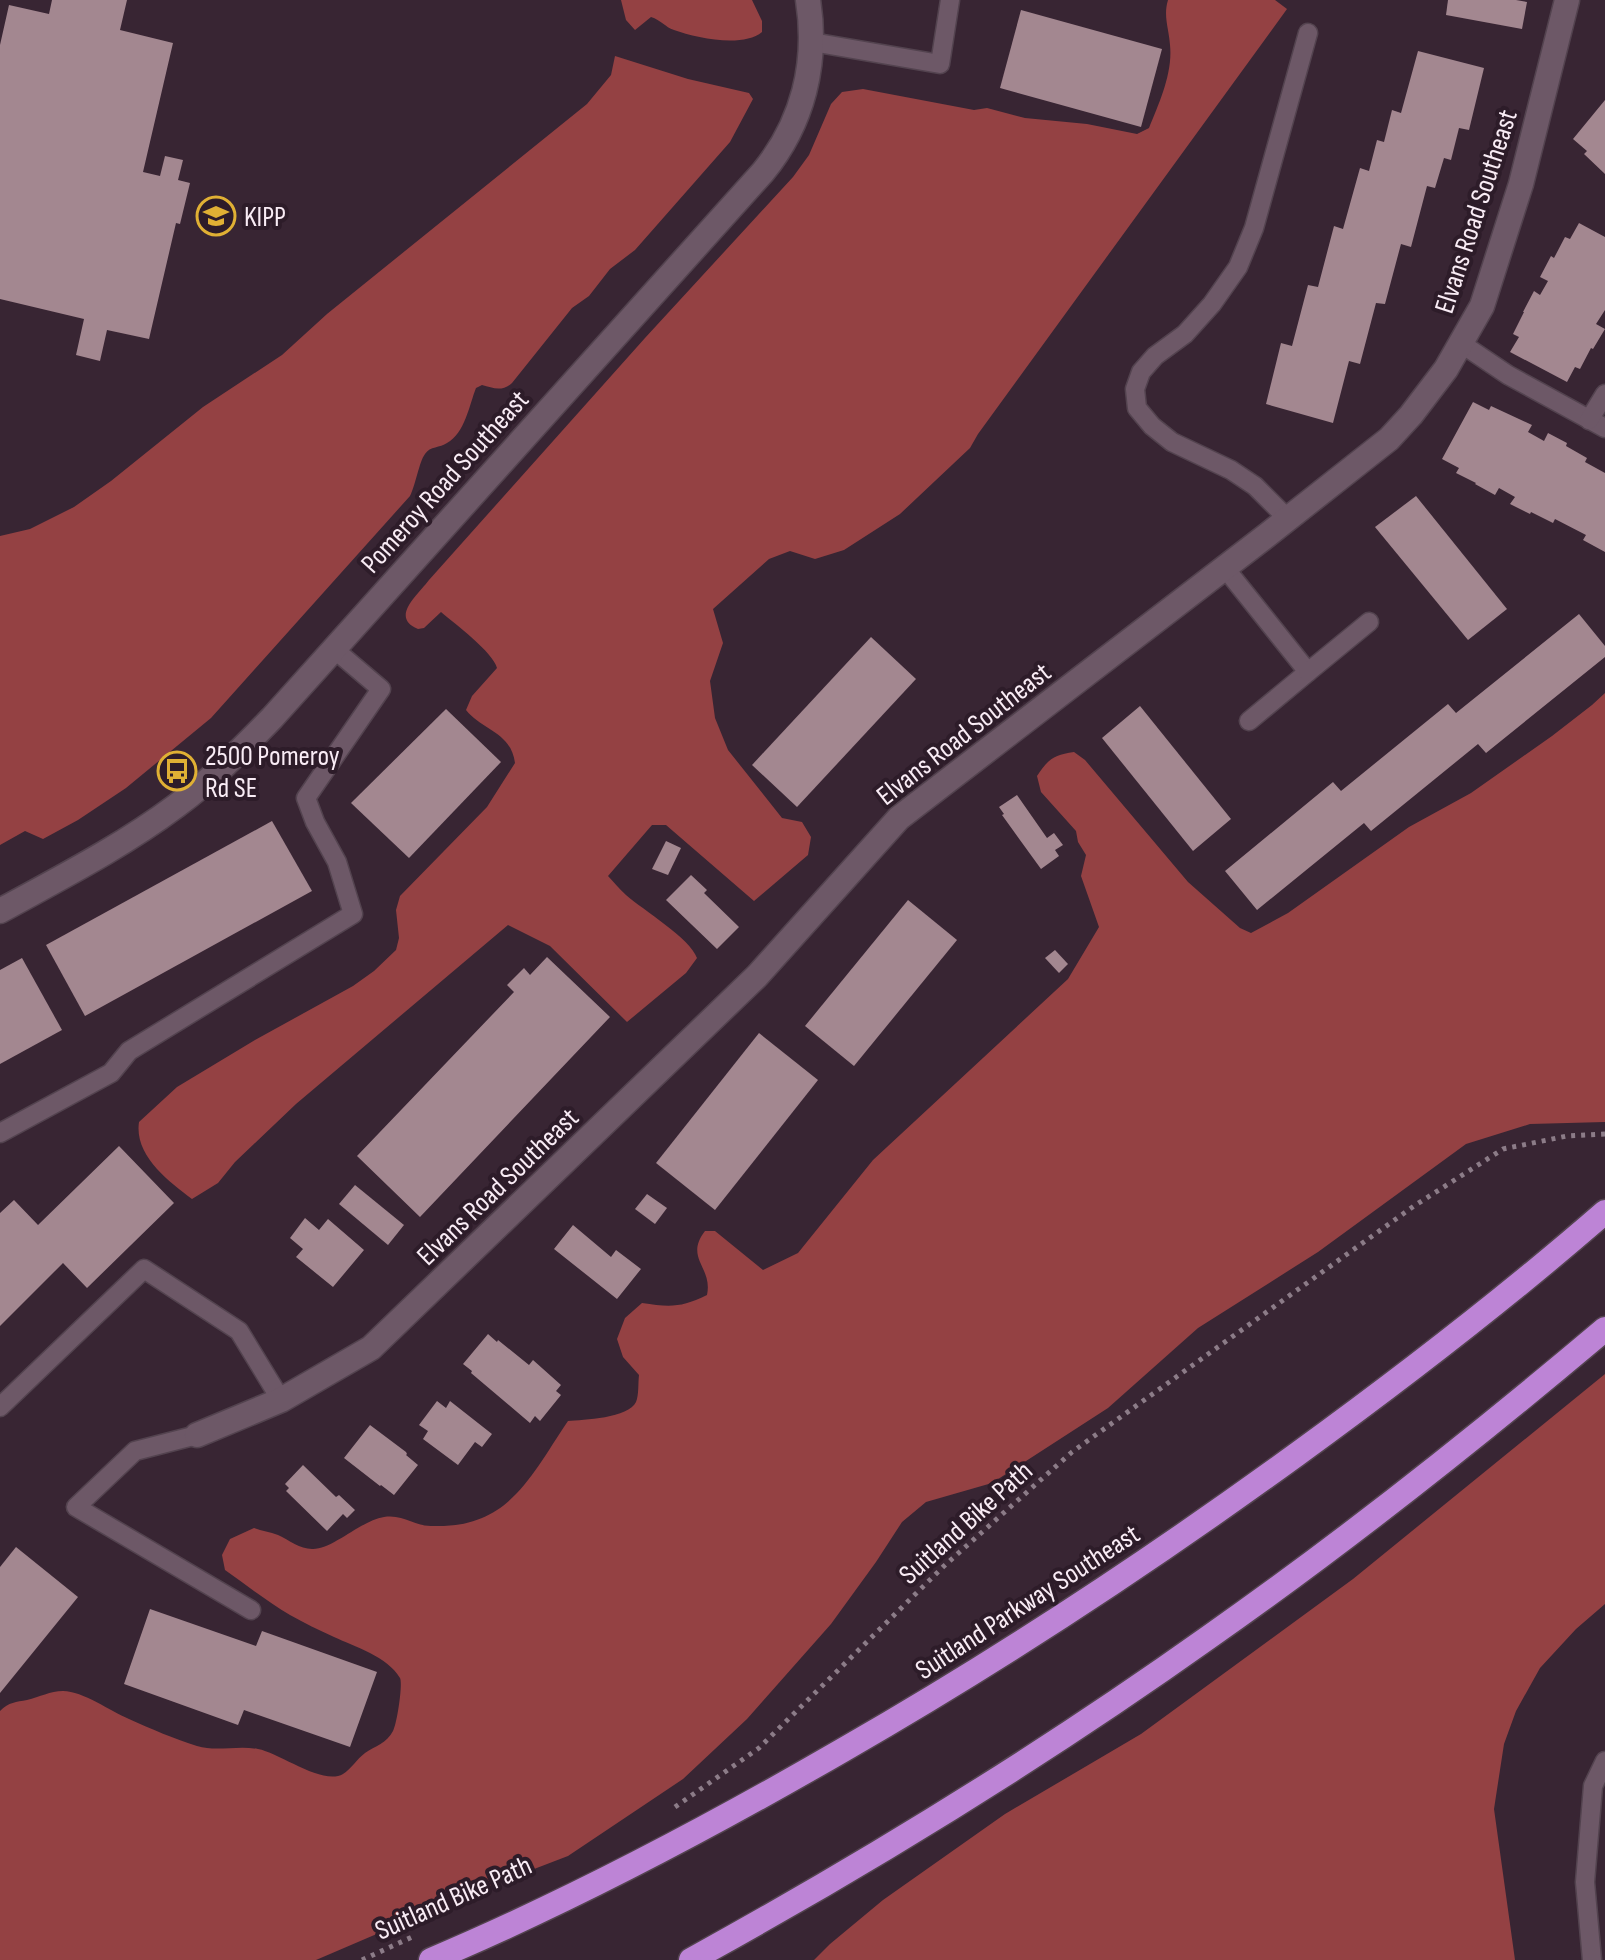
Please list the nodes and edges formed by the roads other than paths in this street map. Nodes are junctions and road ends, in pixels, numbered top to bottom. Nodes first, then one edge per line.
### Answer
1 (808, 0) edge
2 (950, 0) edge
3 (1567, 0) edge
4 (1308, 33) dead end
5 (812, 42) junction
6 (1462, 344) junction
7 (1605, 394) edge
8 (1597, 424) edge
9 (1288, 519) junction
10 (1225, 568) junction
11 (1369, 622) dead end
12 (334, 649) junction
13 (1308, 672) junction
14 (1249, 721) dead end
15 (0, 911) edge
16 (0, 1133) edge
17 (1605, 1212) edge
18 (1605, 1329) edge
19 (281, 1400) junction
20 (0, 1407) edge
21 (197, 1435) joint
22 (251, 1610) dead end
23 (1605, 1761) edge
24 (431, 1960) edge
25 (691, 1960) edge
26 (1592, 1960) edge

1 - 5 street, Pomeroy Road Southeast
2 - 5 lane
3 - 6 street, Elvans Road Southeast
4 - 9 lane
5 - 12 street, Pomeroy Road Southeast
6 - 8 lane
6 - 9 street, Elvans Road Southeast
7 - 8 lane
9 - 10 street, Elvans Road Southeast
10 - 13 lane
10 - 19 street, Elvans Road Southeast
11 - 13 lane
12 - 15 street, Pomeroy Road Southeast
12 - 16 lane
13 - 14 lane
17 - 24 highway, Suitland Parkway Southeast
18 - 25 highway
19 - 20 lane
19 - 21 street, Elvans Road Southeast
21 - 22 lane
23 - 26 lane

